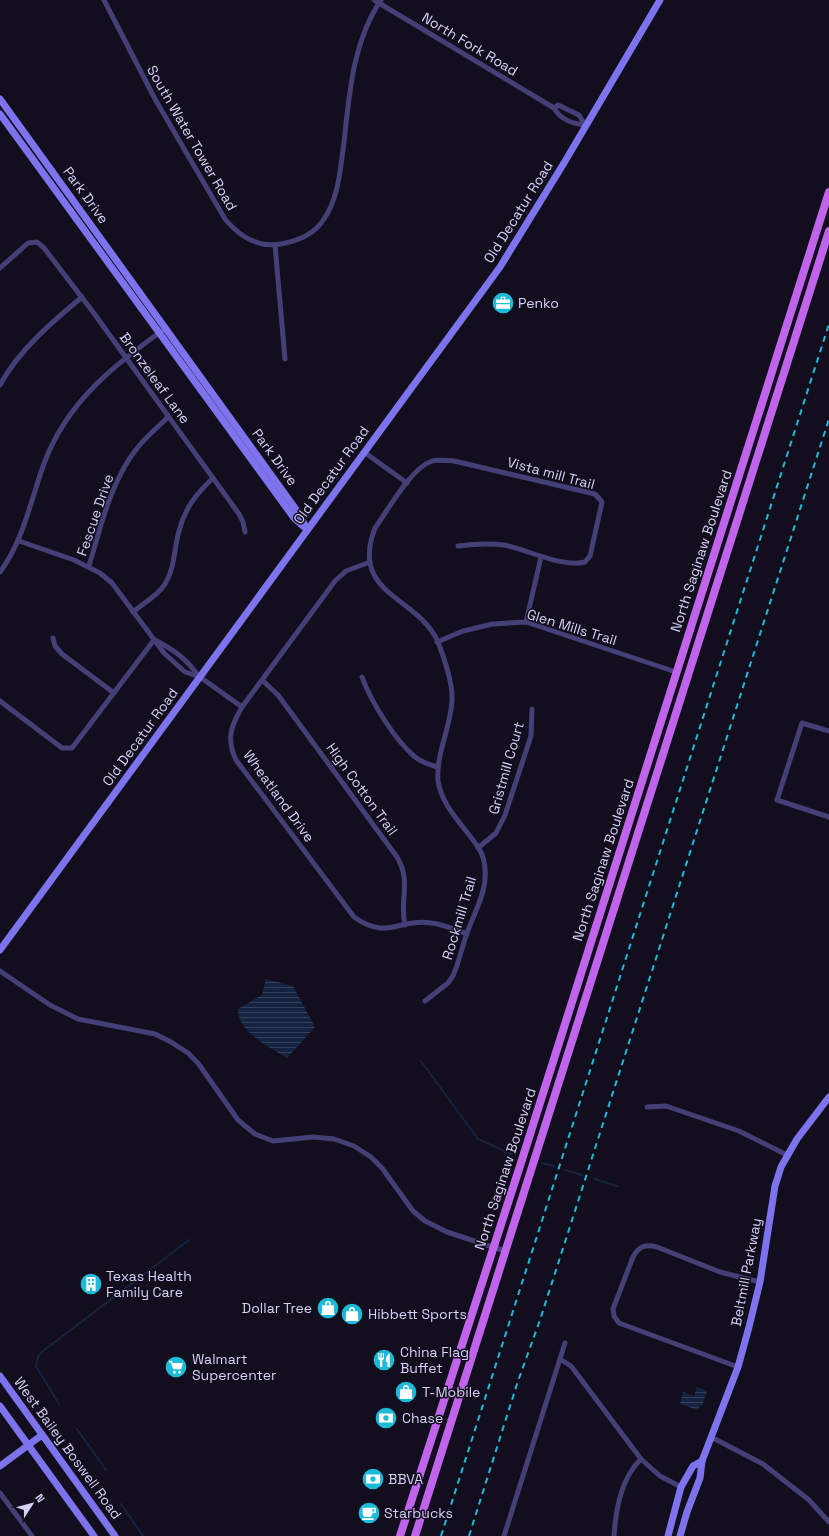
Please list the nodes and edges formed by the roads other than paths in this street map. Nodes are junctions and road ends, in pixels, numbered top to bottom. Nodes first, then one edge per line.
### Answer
1 (104, 0) edge
2 (660, 0) edge
3 (378, 1) edge
4 (0, 99) edge
5 (554, 108) junction
6 (0, 114) edge
7 (585, 125) junction
8 (829, 192) edge
9 (829, 231) edge
10 (275, 245) junction
11 (0, 268) edge
12 (82, 297) junction
13 (162, 331) junction
14 (125, 357) junction
15 (284, 359) dead end
16 (0, 385) edge
17 (168, 417) junction
18 (364, 452) junction
19 (430, 462) joint
20 (213, 478) junction
21 (407, 483) junction
22 (307, 530) junction
23 (245, 532) dead end
24 (19, 541) junction
25 (458, 546) dead end
26 (541, 557) junction
27 (370, 562) junction
28 (89, 566) junction
29 (0, 572) edge
30 (133, 612) junction
31 (526, 622) junction
32 (53, 638) dead end
33 (154, 640) junction
34 (438, 642) junction
35 (676, 672) junction
36 (200, 677) junction
37 (362, 677) dead end
38 (263, 681) junction
39 (114, 693) junction
40 (0, 701) edge
41 (242, 707) junction
42 (532, 709) dead end
43 (829, 731) edge
44 (438, 767) junction
45 (829, 816) edge
46 (478, 848) junction
47 (405, 924) junction
48 (467, 934) junction
49 (0, 950) edge
50 (0, 971) edge
51 (425, 1001) dead end
52 (829, 1097) edge
53 (647, 1107) dead end
54 (787, 1155) junction
55 (494, 1247) junction
56 (505, 1251) junction
57 (760, 1282) junction
58 (565, 1343) dead end
59 (560, 1359) junction
60 (738, 1367) junction
61 (0, 1376) edge
62 (0, 1406) edge
63 (42, 1435) junction
64 (711, 1437) junction
65 (28, 1445) junction
66 (641, 1459) junction
67 (702, 1461) junction
68 (0, 1466) edge
69 (681, 1487) junction
70 (0, 1493) edge
71 (691, 1499) junction
72 (829, 1522) edge
73 (32, 1536) edge
74 (94, 1536) edge
75 (115, 1536) edge
76 (400, 1536) edge
77 (415, 1536) edge
78 (504, 1536) edge
79 (614, 1536) edge
80 (668, 1536) edge
81 (680, 1536) edge

1 - 10 street, South Water Tower Road
2 - 7 street, Old Decatur Road
3 - 5 street, North Fork Road
3 - 10 street, South Water Tower Road
4 - 13 street, Park Drive
5 - 7 street, North Fork Road
5 - 7 street, North Fork Road
6 - 13 street, Park Drive
7 - 18 street, Old Decatur Road
8 - 35 main road, North Saginaw Boulevard
9 - 56 main road, North Saginaw Boulevard
10 - 15 street
11 - 12 street, Bronzeleaf Lane
12 - 14 street, Bronzeleaf Lane
12 - 16 street
13 - 14 street
13 - 22 street, Park Drive
14 - 17 street, Bronzeleaf Lane
14 - 24 street
17 - 20 street, Bronzeleaf Lane
17 - 28 street, Fescue Drive
18 - 21 street
18 - 22 street, Old Decatur Road
19 - 21 street, Rockmill Trail
19 - 26 street, Vista mill Trail
20 - 23 street, Bronzeleaf Lane
20 - 30 street
21 - 27 street, Rockmill Trail
22 - 36 street, Old Decatur Road
24 - 28 street
24 - 29 street
25 - 26 street
26 - 31 street
27 - 34 street, Rockmill Trail
27 - 38 street, Wheatland Drive
28 - 30 street
30 - 33 street
31 - 34 street, Glen Mills Trail
31 - 35 street, Glen Mills Trail
32 - 39 street
33 - 36 street
33 - 36 street
33 - 39 street
34 - 44 street, Rockmill Trail
35 - 55 main road, North Saginaw Boulevard
36 - 41 street
36 - 49 street, Old Decatur Road
37 - 44 street
38 - 41 street, Wheatland Drive
38 - 47 street, High Cotton Trail
39 - 40 street
41 - 47 street, Wheatland Drive
42 - 46 street, Gristmill Court
43 - 45 street
44 - 46 street, Rockmill Trail
46 - 48 street, Rockmill Trail
47 - 48 street, Wheatland Drive
48 - 51 street, Rockmill Trail
50 - 55 street
52 - 54 street, Beltmill Parkway
53 - 54 street
54 - 57 street, Beltmill Parkway
55 - 56 street
55 - 76 main road, North Saginaw Boulevard
56 - 77 main road, North Saginaw Boulevard
57 - 60 street, Beltmill Parkway
57 - 60 street
58 - 59 street
59 - 66 street
59 - 78 street
60 - 64 street, Beltmill Parkway
61 - 63 street, West Bailey Boswell Road
62 - 65 street
63 - 65 street
63 - 75 street, West Bailey Boswell Road
64 - 67 street, Beltmill Parkway
64 - 72 street
65 - 68 street
65 - 74 street
66 - 69 street
66 - 79 street
67 - 69 street, Beltmill Parkway
67 - 71 street, Beltmill Parkway
69 - 71 street
69 - 80 street, Beltmill Parkway
70 - 73 street
71 - 81 street, Beltmill Parkway

